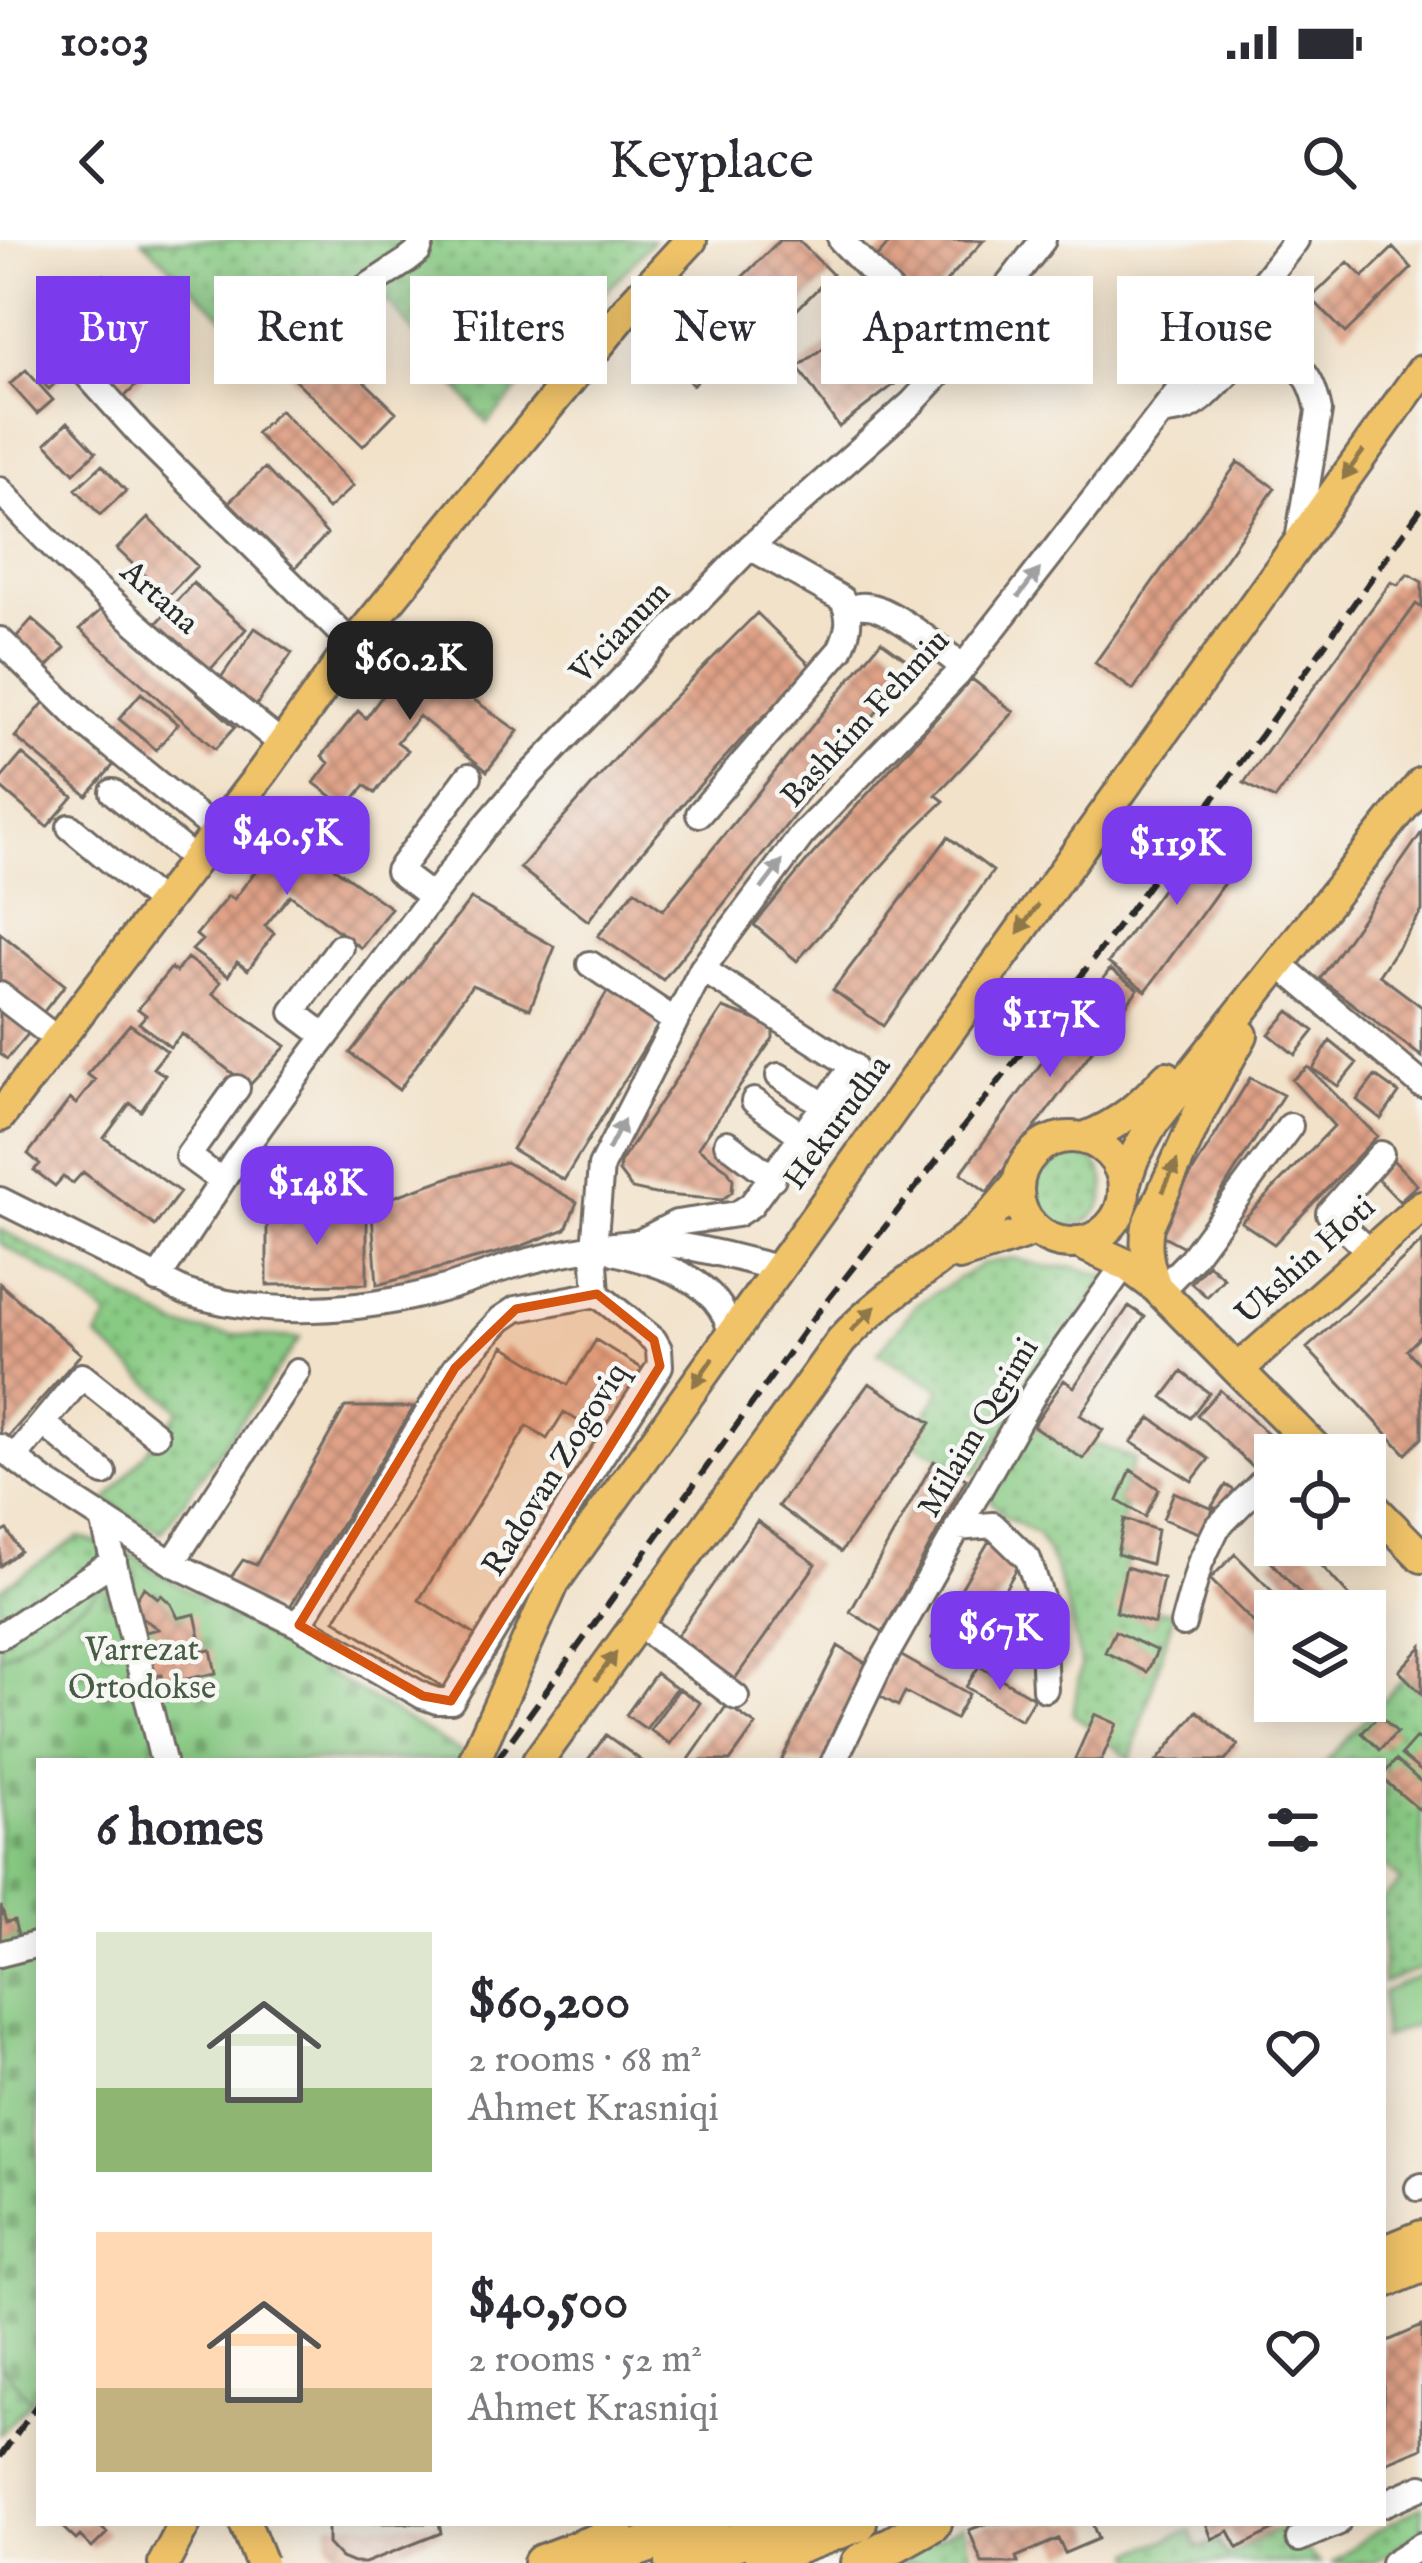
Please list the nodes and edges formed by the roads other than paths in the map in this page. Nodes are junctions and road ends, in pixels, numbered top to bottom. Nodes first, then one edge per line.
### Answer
1 (422, 240) edge
2 (691, 240) edge
3 (841, 240) edge
4 (1296, 240) edge
5 (1038, 242) edge
6 (383, 276) edge
7 (876, 276) edge
8 (1013, 276) edge
9 (1422, 370) edge
10 (95, 384) edge
11 (929, 384) edge
12 (1161, 413) junction
13 (0, 490) edge
14 (1298, 541) junction
15 (750, 547) junction
16 (848, 611) junction
17 (0, 640) edge
18 (352, 645) junction
19 (963, 667) junction
20 (282, 744) junction
21 (469, 776) dead end
22 (1422, 782) edge
23 (113, 792) dead end
24 (699, 814) dead end
25 (70, 827) dead end
26 (217, 832) junction
27 (195, 860) junction
28 (431, 896) junction
29 (161, 904) junction
30 (340, 947) dead end
31 (1284, 959) junction
32 (590, 964) dead end
33 (702, 969) junction
34 (0, 995) edge
35 (675, 1021) junction
36 (325, 1036) junction
37 (58, 1040) junction
38 (778, 1076) dead end
39 (1422, 1085) edge
40 (237, 1088) dead end
41 (6, 1095) edge
42 (754, 1101) dead end
43 (824, 1105) junction
44 (1290, 1126) dead end
45 (802, 1136) junction
46 (1084, 1138) junction
47 (727, 1143) dead end
48 (1381, 1154) dead end
49 (772, 1178) junction
50 (222, 1180) junction
51 (1018, 1184) junction
52 (1123, 1194) junction
53 (0, 1199) edge
54 (1422, 1207) edge
55 (1036, 1230) junction
56 (1077, 1242) junction
57 (639, 1243) junction
58 (594, 1248) junction
59 (1370, 1252) junction
60 (1125, 1264) junction
61 (778, 1268) junction
62 (921, 1273) junction
63 (158, 1280) junction
64 (1158, 1289) junction
65 (597, 1294) junction
66 (730, 1334) junction
67 (1239, 1370) junction
68 (297, 1372) dead end
69 (43, 1423) junction
70 (1293, 1434) edge
71 (156, 1436) dead end
72 (7, 1453) edge
73 (104, 1473) dead end
74 (1254, 1490) edge
75 (103, 1520) junction
76 (1386, 1520) edge
77 (957, 1528) junction
78 (1422, 1557) edge
79 (114, 1561) junction
80 (172, 1563) junction
81 (637, 1623) junction
82 (1183, 1624) dead end
83 (298, 1625) junction
84 (0, 1636) edge
85 (1045, 1689) dead end
86 (736, 1697) dead end
87 (163, 1758) edge
88 (475, 1758) edge
89 (540, 1758) edge
90 (835, 1758) edge
91 (36, 1945) edge
92 (0, 1954) edge
93 (1422, 2236) edge
94 (1386, 2251) edge
95 (1422, 2267) edge
96 (1386, 2282) edge
97 (1422, 2488) edge
98 (1386, 2503) edge
99 (183, 2526) edge
100 (248, 2526) edge
101 (249, 2526) edge
102 (639, 2526) edge
103 (701, 2526) edge
104 (781, 2526) edge
105 (850, 2526) edge
106 (927, 2526) edge
107 (1330, 2526) edge
108 (1298, 2539) dead end
109 (1422, 2545) edge
110 (164, 2563) edge
111 (251, 2563) edge
112 (261, 2563) edge
113 (542, 2563) edge
114 (594, 2563) edge
115 (674, 2563) edge
116 (748, 2563) edge
117 (860, 2563) edge
118 (1393, 2563) edge

1 - 6 street
2 - 18 main road
3 - 7 street
4 - 12 street, Bashkim Fehmiu
5 - 8 street, Vicianum
9 -> 14 main road, Hekurudha
10 - 18 street
11 - 15 street, Vicianum
12 - 14 street
19 -> 12 street, Bashkim Fehmiu
13 - 20 street, Artana
14 -> 61 main road, Hekurudha
15 - 16 street
15 - 28 street, Vicianum
16 - 19 street
16 - 24 street
17 - 26 street
18 - 20 main road
33 -> 19 street, Bashkim Fehmiu
20 - 26 main road
21 - 28 street
22 - 31 main road
23 - 27 street
25 - 29 street
26 - 27 main road
27 - 29 main road
28 - 36 street, Vicianum
29 - 37 main road
30 - 36 street
31 - 39 street
31 - 46 main road
31 - 52 main road
64 -> 31 main road
32 - 35 street
33 - 35 street, Bashkim Fehmiu
33 - 43 street
34 - 37 street
58 -> 35 street, Bashkim Fehmiu
36 - 50 street, Vicianum
37 - 41 main road
38 - 43 street
40 - 50 street
42 - 45 street
43 - 45 street
44 - 64 street
45 - 49 street
46 - 51 main road
46 - 52 main road
47 - 49 street
48 - 59 street
49 - 57 street
50 - 63 street, Vicianum
51 - 55 main road
51 - 62 main road
52 - 56 main road
52 - 64 main road
53 - 63 street
54 - 59 main road, Ukshin Hoti
55 - 56 main road
55 - 62 main road
56 - 60 main road
57 - 58 street
57 - 61 street
58 - 63 street
58 - 65 street, Bashkim Fehmiu
58 - 66 street
59 - 67 main road, Ukshin Hoti
60 - 64 main road
60 - 77 street, Milaim Qerimi
61 - 66 main road, Hekurudha
81 -> 62 main road
64 - 67 main road
65 - 83 street
65 - 83 street, Radovan Zogoviq
66 -> 88 main road, Hekurudha
67 - 70 main road
68 - 80 street
69 - 71 street
69 - 72 street
69 - 73 street
72 - 75 street, Radovan Zogoviq
74 - 82 street
75 - 79 street
75 - 80 street, Radovan Zogoviq
76 - 78 main road
77 - 85 street
77 - 90 street, Milaim Qerimi
79 - 84 street
79 - 87 street
80 - 83 street, Radovan Zogoviq
81 - 86 street
89 -> 81 main road
91 - 92 street
93 - 94 main road
95 - 96 main road
97 - 98 street
99 - 110 main road
100 - 111 street
101 - 112 main road, bridge
102 - 113 highway
103 - 114 highway
104 - 115 highway
105 - 116 highway
106 - 117 highway
107 - 108 street
109 - 118 street

